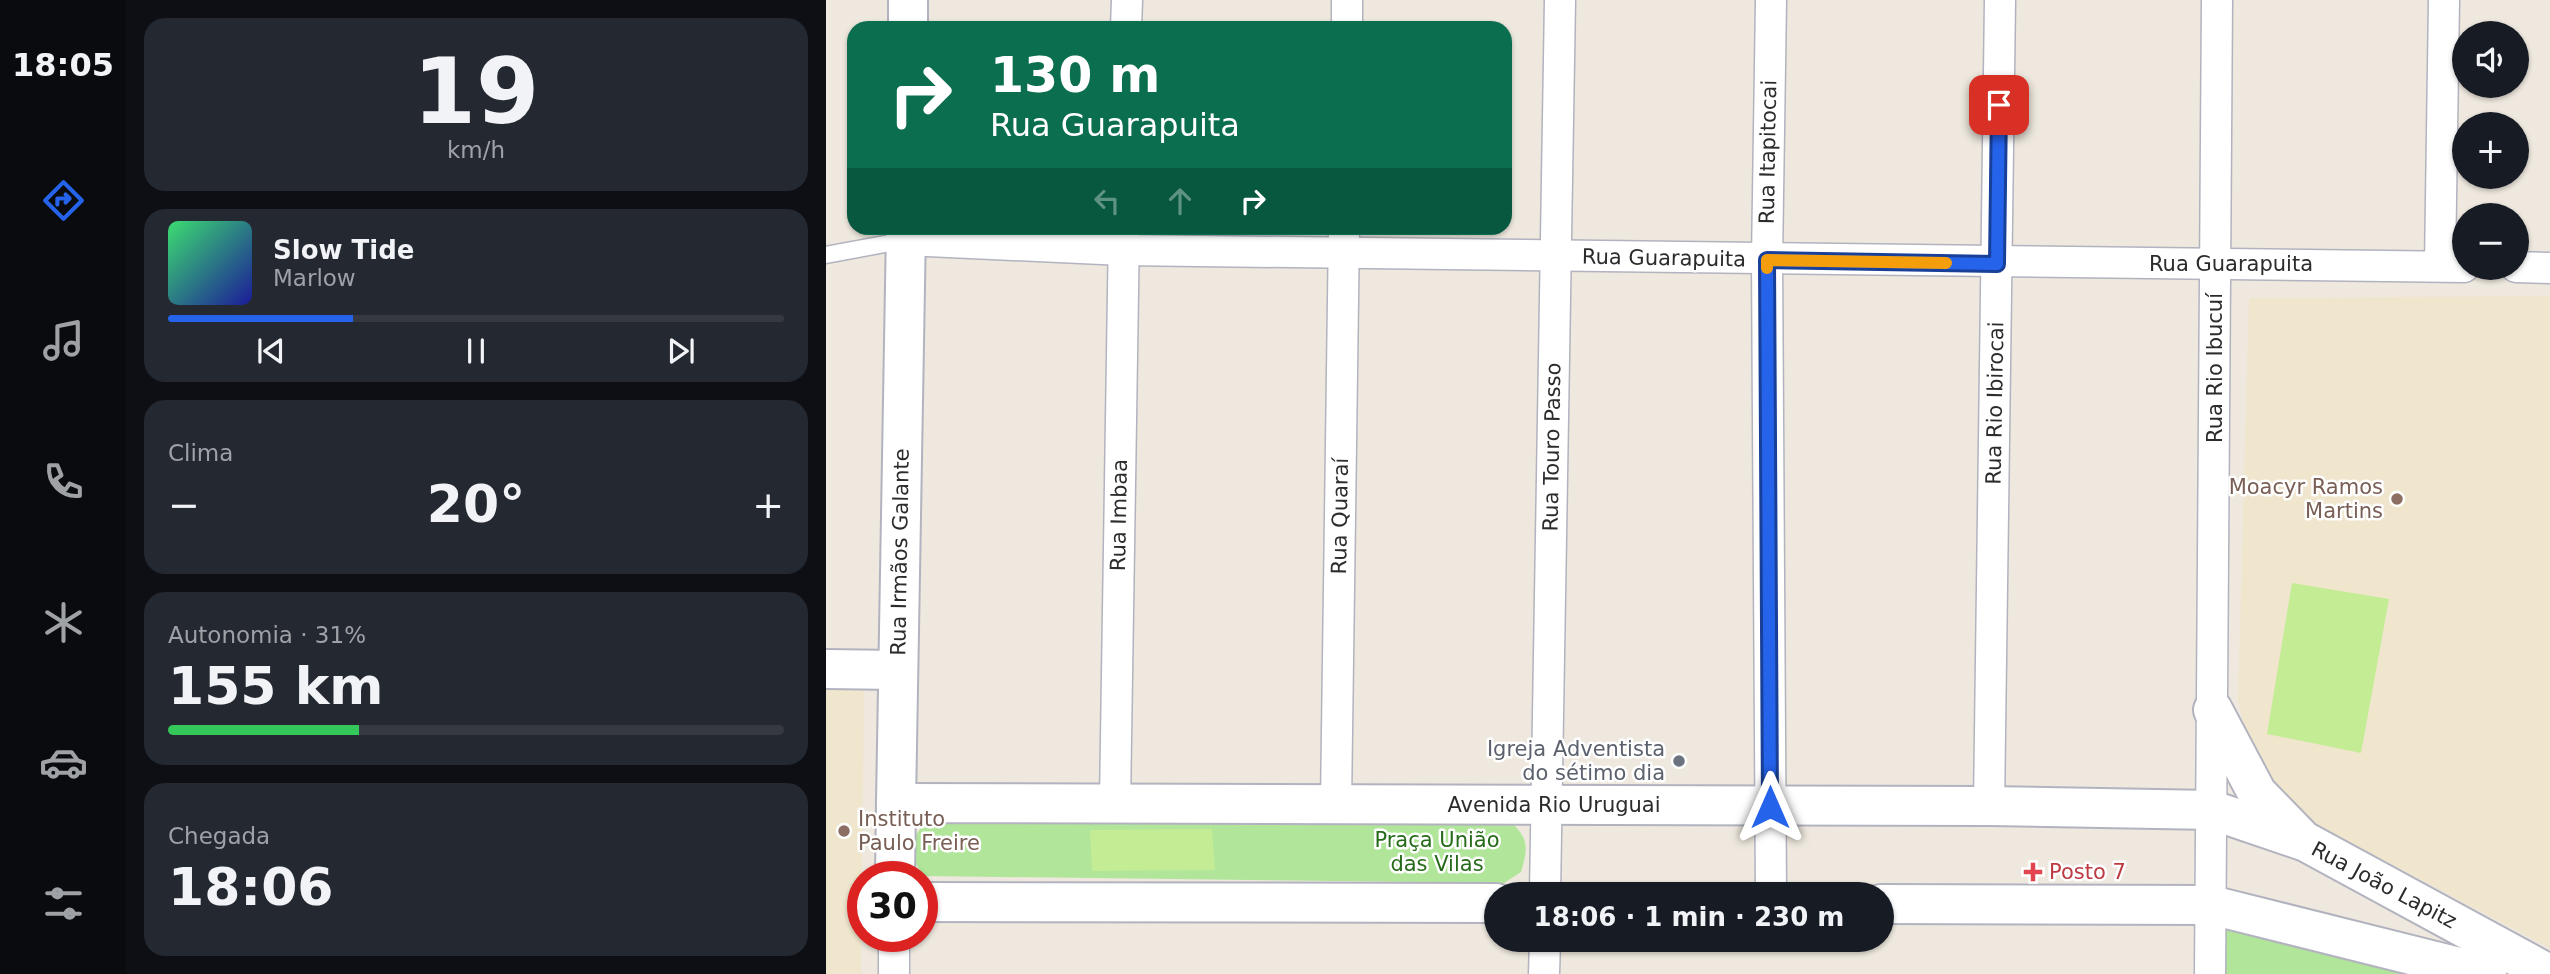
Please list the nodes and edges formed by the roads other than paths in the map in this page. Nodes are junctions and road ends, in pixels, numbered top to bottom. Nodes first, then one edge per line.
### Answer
1 (908, 0) edge
2 (1127, 0) edge
3 (1348, 0) edge
4 (1560, 0) edge
5 (1770, 0) edge
6 (2000, 0) edge
7 (2217, 0) edge
8 (2444, 0) edge
9 (908, 21) edge
10 (1126, 21) edge
11 (1347, 21) edge
12 (902, 235) edge
13 (906, 235) edge
14 (949, 235) edge
15 (1123, 239) edge
16 (1344, 241) edge
17 (826, 255) edge
18 (1556, 257) junction
19 (1767, 260) junction
20 (1997, 264) junction
21 (2216, 264) junction
22 (2452, 267) edge
23 (2529, 267) edge
24 (2550, 268) edge
25 (826, 669) edge
26 (898, 670) junction
27 (2213, 710) junction
28 (896, 803) junction
29 (1115, 803) junction
30 (1336, 804) junction
31 (1545, 805) junction
32 (1989, 806) junction
33 (1770, 807) junction
34 (2212, 810) junction
35 (2305, 842) junction
36 (895, 861) edge
37 (1545, 882) edge
38 (1771, 882) edge
39 (938, 902) edge
40 (1484, 903) edge
41 (1894, 904) edge
42 (2211, 905) junction
43 (894, 952) edge
44 (1545, 952) edge
45 (894, 974) edge
46 (1544, 974) edge
47 (2210, 974) edge
48 (2487, 974) edge
49 (2549, 974) edge

1 - 9 main road
2 - 10 street
3 - 11 street
4 - 18 street, Rua Touro Passo
5 - 19 street, Rua Itapitocai
6 - 20 street, Rua Rio Ibirocai
7 - 21 street, Rua Rio Ibucuí
8 - 22 street
12 - 17 lane
13 - 26 main road, Rua Irmãos Galante
14 - 15 street, Rua Guarapuita
15 - 16 street, Rua Guarapuita
15 - 29 street, Rua Imbaa
16 - 18 street, Rua Guarapuita
16 - 30 street, Rua Quaraí
18 - 19 street, Rua Guarapuita
18 - 31 street, Rua Touro Passo
19 - 20 street, Rua Guarapuita
19 - 33 street, Rua Itapitocai
20 - 21 street, Rua Guarapuita
20 - 32 street, Rua Rio Ibirocai
21 - 22 street, Rua Guarapuita
21 - 27 street, Rua Rio Ibucuí
23 - 24 street
25 - 26 main road
26 - 28 main road, Rua Irmãos Galante
27 - 34 street, Rua Rio Ibucuí
27 - 35 main road
28 - 29 main road, Avenida Rio Uruguai
28 - 36 main road, Rua Irmãos Galante
29 - 30 main road, Avenida Rio Uruguai
30 - 31 main road, Avenida Rio Uruguai
31 - 33 main road, Avenida Rio Uruguai
31 - 37 street, Rua Touro Passo
32 - 33 main road, Avenida Rio Uruguai
32 - 34 main road, Avenida Rio Uruguai
33 - 38 street, Rua Itapitocai
34 - 35 main road, Rua João Lapitz
34 - 42 street, Rua Rio Ibucuí
35 - 49 main road, Rua João Lapitz
39 - 40 main road
41 - 42 main road
42 - 47 street, Rua Rio Ibucuí
42 - 48 main road, Rua João Lapitz
43 - 45 street
44 - 46 street

